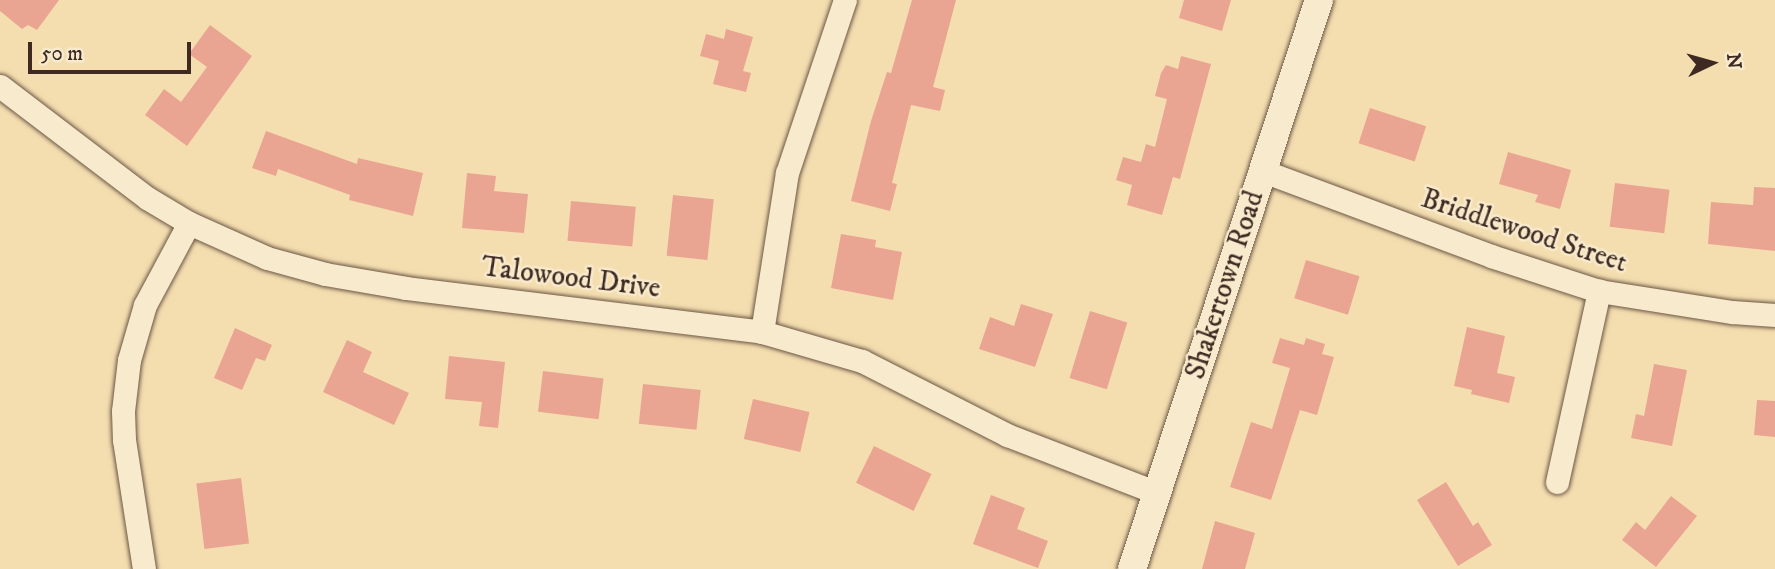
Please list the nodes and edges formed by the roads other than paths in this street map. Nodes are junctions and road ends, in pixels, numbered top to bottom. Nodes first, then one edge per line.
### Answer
1 (845, 0) edge
2 (1319, 0) edge
3 (0, 86) edge
4 (1263, 171) junction
5 (189, 223) junction
6 (1599, 291) junction
7 (1775, 315) edge
8 (762, 332) junction
9 (1557, 482) dead end
10 (1157, 493) junction
11 (144, 569) edge
12 (1132, 569) edge

1 - 8 street
2 - 4 street, Shakertown Road
3 - 5 street, Talowood Drive
4 - 6 street, Briddlewood Street
4 - 10 street, Shakertown Road
5 - 8 street, Talowood Drive
5 - 11 street
6 - 7 street, Briddlewood Street
6 - 9 street
8 - 10 street, Talowood Drive
10 - 12 street, Shakertown Road

